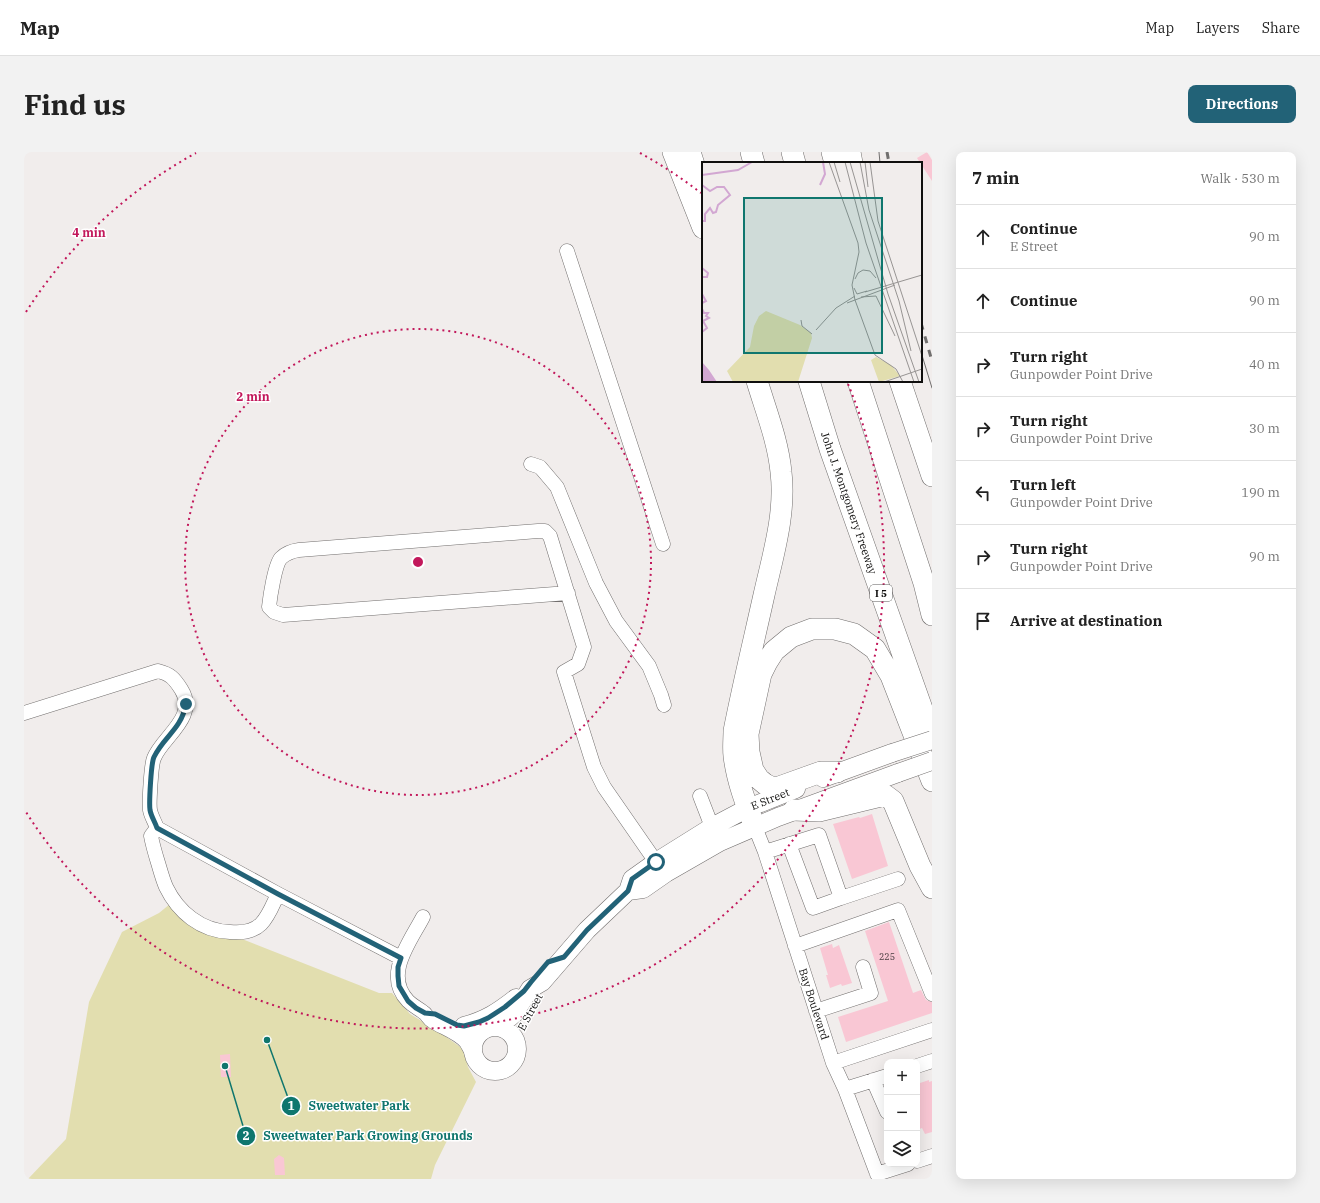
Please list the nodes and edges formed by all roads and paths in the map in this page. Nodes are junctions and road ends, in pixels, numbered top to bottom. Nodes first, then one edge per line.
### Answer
1 (673, 152) edge
2 (690, 152) edge
3 (751, 152) edge
4 (792, 152) edge
5 (806, 152) edge
6 (832, 152) edge
7 (850, 152) edge
8 (754, 162) edge
9 (795, 162) edge
10 (809, 162) edge
11 (835, 162) edge
12 (852, 162) edge
13 (702, 191) edge
14 (702, 225) edge
15 (567, 251) dead end
16 (756, 382) edge
17 (809, 382) edge
18 (858, 382) edge
19 (900, 382) edge
20 (531, 464) dead end
21 (932, 476) edge
22 (663, 544) dead end
23 (568, 593) junction
24 (932, 615) edge
25 (664, 705) dead end
26 (24, 714) edge
27 (932, 737) edge
28 (932, 740) edge
29 (932, 761) edge
30 (837, 772) junction
31 (932, 781) edge
32 (700, 796) dead end
33 (794, 810) junction
34 (752, 817) junction
35 (712, 827) junction
36 (157, 828) junction
37 (789, 844) junction
38 (765, 852) junction
39 (656, 862) junction
40 (898, 880) dead end
41 (932, 888) edge
42 (628, 891) junction
43 (278, 894) junction
44 (841, 898) junction
45 (423, 917) dead end
46 (795, 946) junction
47 (564, 957) junction
48 (401, 958) junction
49 (863, 967) dead end
50 (542, 982) junction
51 (932, 994) edge
52 (816, 1011) junction
53 (425, 1013) junction
54 (464, 1026) junction
55 (492, 1028) junction
56 (932, 1030) edge
57 (516, 1042) junction
58 (472, 1053) junction
59 (932, 1061) edge
60 (833, 1063) junction
61 (920, 1065) edge
62 (884, 1077) edge
63 (873, 1080) junction
64 (846, 1089) junction
65 (884, 1105) edge
66 (932, 1156) edge
67 (920, 1160) edge
68 (901, 1167) edge
69 (879, 1176) edge

1 - 14 highway
2 - 13 highway
3 - 8 highway
4 - 9 highway
5 - 10 highway
6 - 11 highway
7 - 12 highway
15 - 22 street
16 - 34 highway
17 - 27 highway, John J. Montgomery Freeway / I 5
18 - 24 highway
19 - 21 highway
20 - 25 street
23 - 23 street
23 - 39 street
26 - 36 street
28 - 30 main road, E Street, bridge
29 - 33 main road, E Street, bridge
30 - 31 highway
30 - 34 main road, E Street
32 - 35 street
33 - 34 main road, E Street
33 - 41 highway
34 - 35 main road, E Street
34 - 38 street, Bay Boulevard
34 - 42 main road, E Street
35 - 39 main road, E Street
36 - 43 street
36 - 43 street
37 - 38 street
37 - 44 street
37 - 44 street
38 - 46 street, Bay Boulevard
39 - 42 main road, E Street
40 - 44 street
42 - 47 main road, E Street
43 - 48 street
45 - 48 street
46 - 51 street
46 - 52 street, Bay Boulevard
47 - 50 main road, E Street
47 - 54 main road
48 - 53 street
49 - 52 street
50 - 55 main road, E Street
50 - 57 main road, E Street
52 - 60 street, Bay Boulevard
53 - 54 street
53 - 58 street
54 - 55 street
55 - 57 main road
55 - 58 main road
56 - 60 street
57 - 58 main road
59 - 61 street
60 - 64 street, Bay Boulevard
62 - 63 street
63 - 64 street
63 - 65 street
64 - 69 street, Bay Boulevard
66 - 67 street
68 - 69 street

